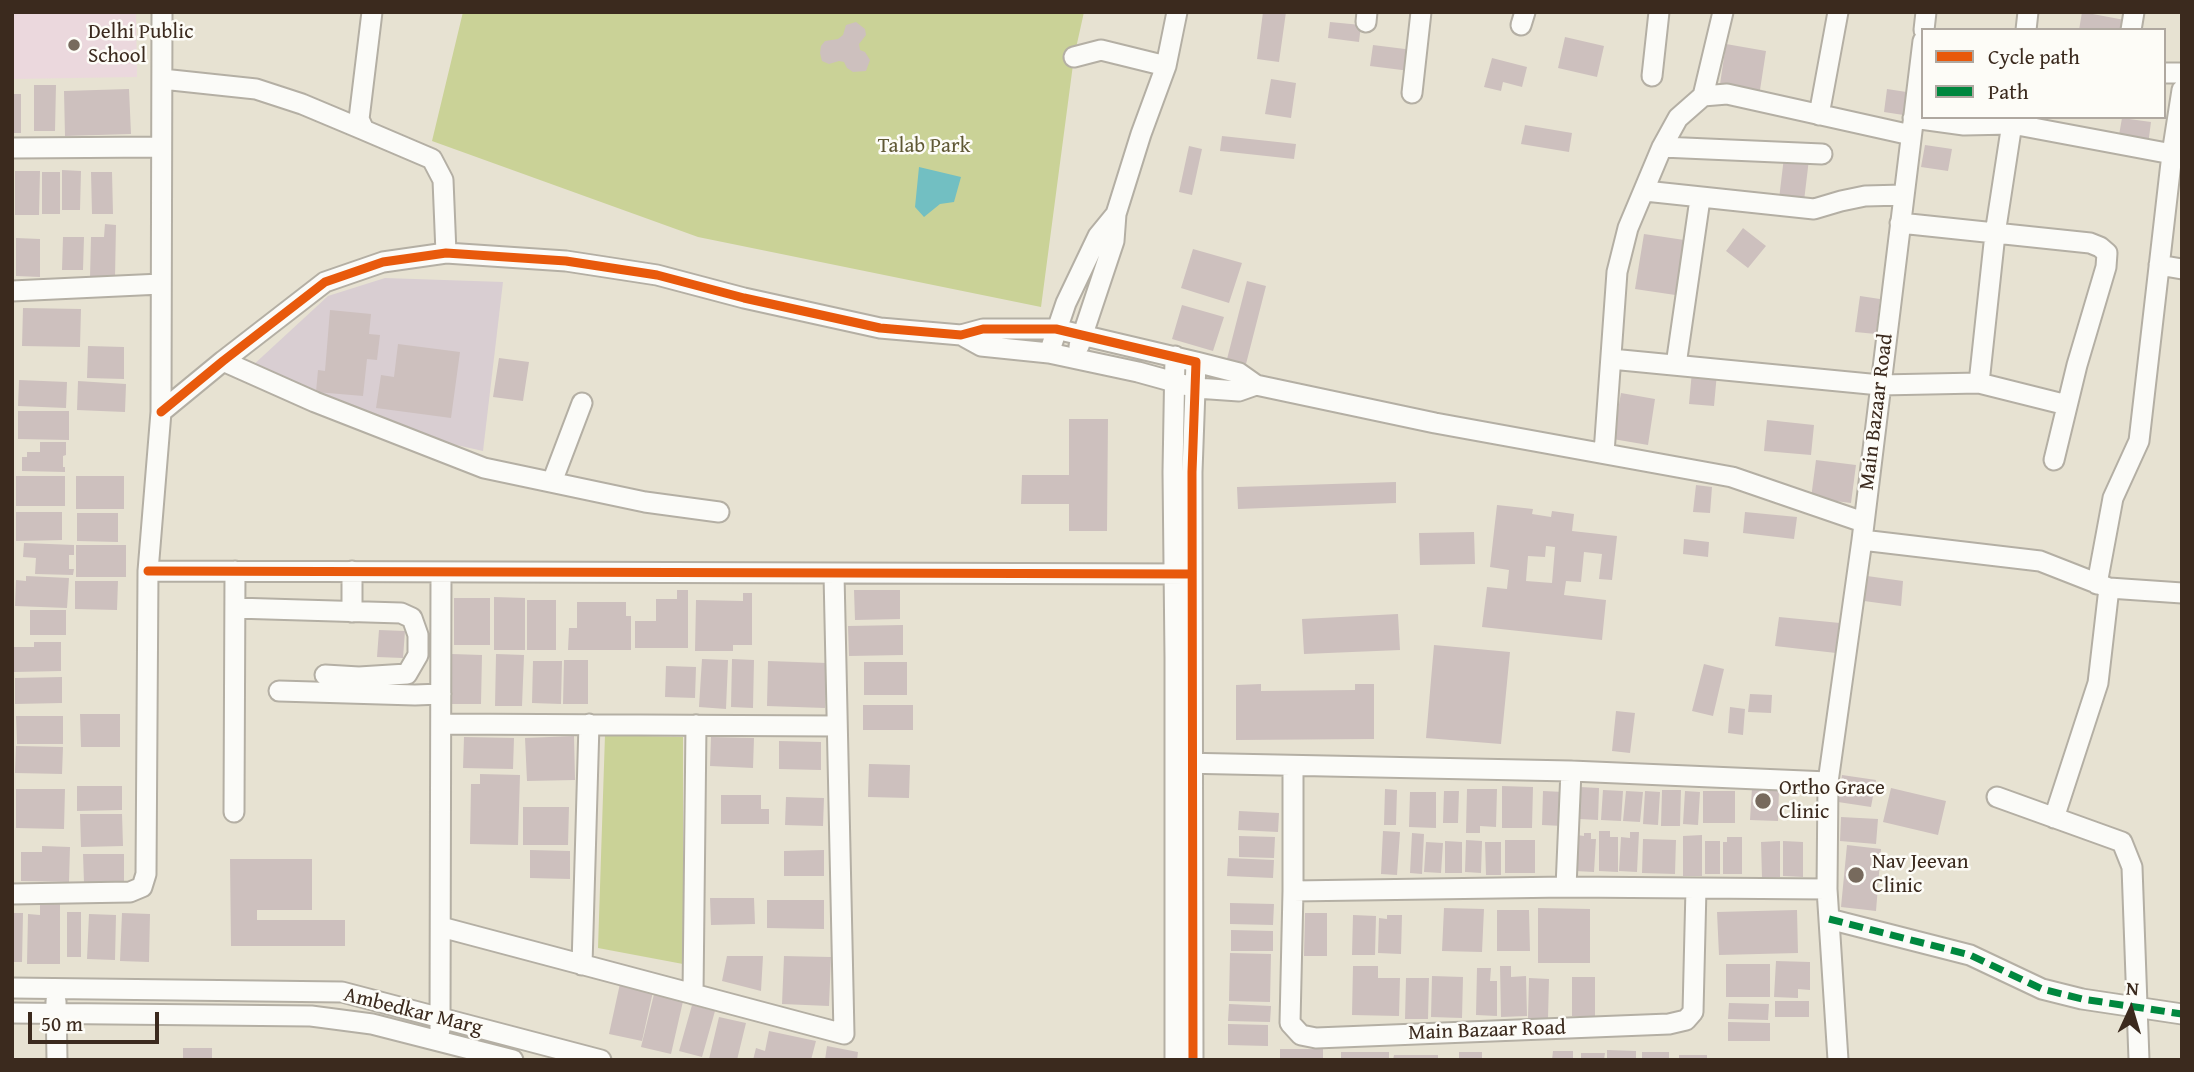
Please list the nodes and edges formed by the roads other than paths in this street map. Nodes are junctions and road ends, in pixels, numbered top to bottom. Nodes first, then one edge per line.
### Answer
1 (162, 12) edge
2 (372, 12) edge
3 (1177, 12) edge
4 (1421, 12) edge
5 (1659, 12) edge
6 (1723, 12) edge
7 (1839, 12) edge
8 (1074, 57) dead end
9 (1921, 57) edge
10 (1166, 66) junction
11 (1652, 76) dead end
12 (162, 79) junction
13 (2182, 90) edge
14 (1412, 93) dead end
15 (1703, 96) junction
16 (1819, 115) junction
17 (2013, 121) edge
18 (1912, 127) junction
19 (364, 130) junction
20 (1662, 147) junction
21 (12, 148) edge
22 (162, 148) junction
23 (1822, 154) dead end
24 (2172, 154) junction
25 (1645, 191) junction
26 (1903, 195) junction
27 (1700, 199) junction
28 (1116, 214) junction
29 (1900, 223) junction
30 (1995, 233) junction
31 (446, 253) junction
32 (2159, 265) junction
33 (2182, 269) edge
34 (161, 284) junction
35 (12, 291) edge
36 (1056, 329) junction
37 (961, 334) junction
38 (1083, 334) junction
39 (1049, 353) junction
40 (1175, 356) junction
41 (1074, 357) junction
42 (1611, 359) junction
43 (223, 361) junction
44 (1196, 362) junction
45 (1676, 365) junction
46 (1175, 383) junction
47 (1979, 383) junction
48 (1256, 385) junction
49 (1880, 385) junction
50 (1196, 388) junction
51 (582, 403) dead end
52 (2067, 405) junction
53 (161, 412) junction
54 (1604, 453) junction
55 (2054, 460) dead end
56 (552, 482) junction
57 (719, 512) dead end
58 (1863, 531) junction
59 (148, 571) junction
60 (235, 571) junction
61 (352, 572) junction
62 (441, 572) junction
63 (834, 574) junction
64 (1183, 574) junction
65 (2103, 586) junction
66 (2182, 593) edge
67 (235, 608) junction
68 (352, 612) junction
69 (325, 675) dead end
70 (279, 691) dead end
71 (440, 694) junction
72 (440, 724) junction
73 (589, 724) junction
74 (696, 725) junction
75 (837, 726) junction
76 (1184, 763) junction
77 (1293, 766) junction
78 (1571, 771) junction
79 (1828, 782) junction
80 (1997, 797) dead end
81 (234, 812) dead end
82 (2054, 818) junction
83 (1566, 887) junction
84 (1696, 888) junction
85 (1827, 889) junction
86 (1293, 891) junction
87 (12, 894) edge
88 (1829, 919) junction
89 (440, 927) junction
90 (582, 965) junction
91 (12, 988) edge
92 (56, 989) junction
93 (693, 994) junction
94 (2138, 1007) junction
95 (12, 1013) edge
96 (56, 1013) junction
97 (2182, 1014) edge
98 (440, 1018) junction
99 (440, 1042) junction
100 (1184, 1058) edge
101 (57, 1060) edge
102 (513, 1060) edge
103 (601, 1060) edge
104 (1838, 1060) edge
105 (2139, 1060) edge

1 - 12 street
2 - 19 street
3 - 10 street
4 - 14 street
5 - 11 street
6 - 15 street
7 - 16 street
8 - 10 street
9 - 18 street, Main Bazaar Road
10 - 28 street
12 - 19 street
12 - 22 street
13 - 24 street
15 - 16 street
15 - 20 street
16 - 18 street
17 - 18 street
17 - 24 street
17 - 30 street
18 - 26 street, Main Bazaar Road
19 - 31 street
20 - 23 street
20 - 25 street
21 - 22 street
22 - 34 street
24 - 32 street
25 - 27 street
25 - 42 street
26 - 27 street
26 - 29 street, Main Bazaar Road
27 - 45 street
28 - 36 street
28 - 38 street
29 - 30 street
29 - 49 street, Main Bazaar Road
30 - 47 street
30 - 52 street
31 - 37 street
31 - 43 street
32 - 33 street
32 - 65 street
34 - 35 street
34 - 53 street
36 - 37 street
36 - 38 street
36 - 39 street
37 - 39 street
38 - 40 street
38 - 41 street
39 - 41 street
40 - 44 street
40 - 46 street
41 - 46 street
42 - 45 street
42 - 54 street
43 - 53 street
43 - 56 street
44 - 48 street
44 - 50 street
45 - 49 street
46 - 50 street
46 - 64 street
47 - 49 street
47 - 52 street
48 - 50 street
48 - 54 street
49 - 58 street, Main Bazaar Road
50 - 64 street
51 - 56 street
52 - 55 street
53 - 59 street
54 - 58 street
56 - 57 street
58 - 65 street
58 - 79 street, Main Bazaar Road
59 - 60 street
59 - 87 street
60 - 61 street
60 - 67 street
61 - 62 street
61 - 68 street
62 - 63 street
62 - 71 street
63 - 64 street
63 - 75 street
64 - 76 street
65 - 66 street
65 - 82 street
67 - 68 street
67 - 81 street
68 - 69 street
70 - 71 street
71 - 72 street
72 - 73 street
72 - 89 street
73 - 74 street
73 - 90 street
74 - 75 street
74 - 93 street
75 - 93 street
76 - 77 street
76 - 100 street
77 - 78 street
77 - 86 street, Main Bazaar Road
78 - 79 street
78 - 83 street
79 - 85 street, Main Bazaar Road
80 - 82 street
82 - 94 street
83 - 84 street
83 - 86 street
84 - 85 street
84 - 86 street, Main Bazaar Road
85 - 88 street, Main Bazaar Road
88 - 94 street
88 - 104 street, Main Bazaar Road
89 - 90 street
89 - 98 street
90 - 93 street
91 - 92 street, Ambedkar Marg
92 - 96 street
92 - 98 street, Ambedkar Marg
94 - 97 street
94 - 105 street
95 - 96 street, Ambedkar Marg
96 - 99 street, Ambedkar Marg
96 - 101 street
98 - 99 street
98 - 103 street, Ambedkar Marg
99 - 102 street, Ambedkar Marg

